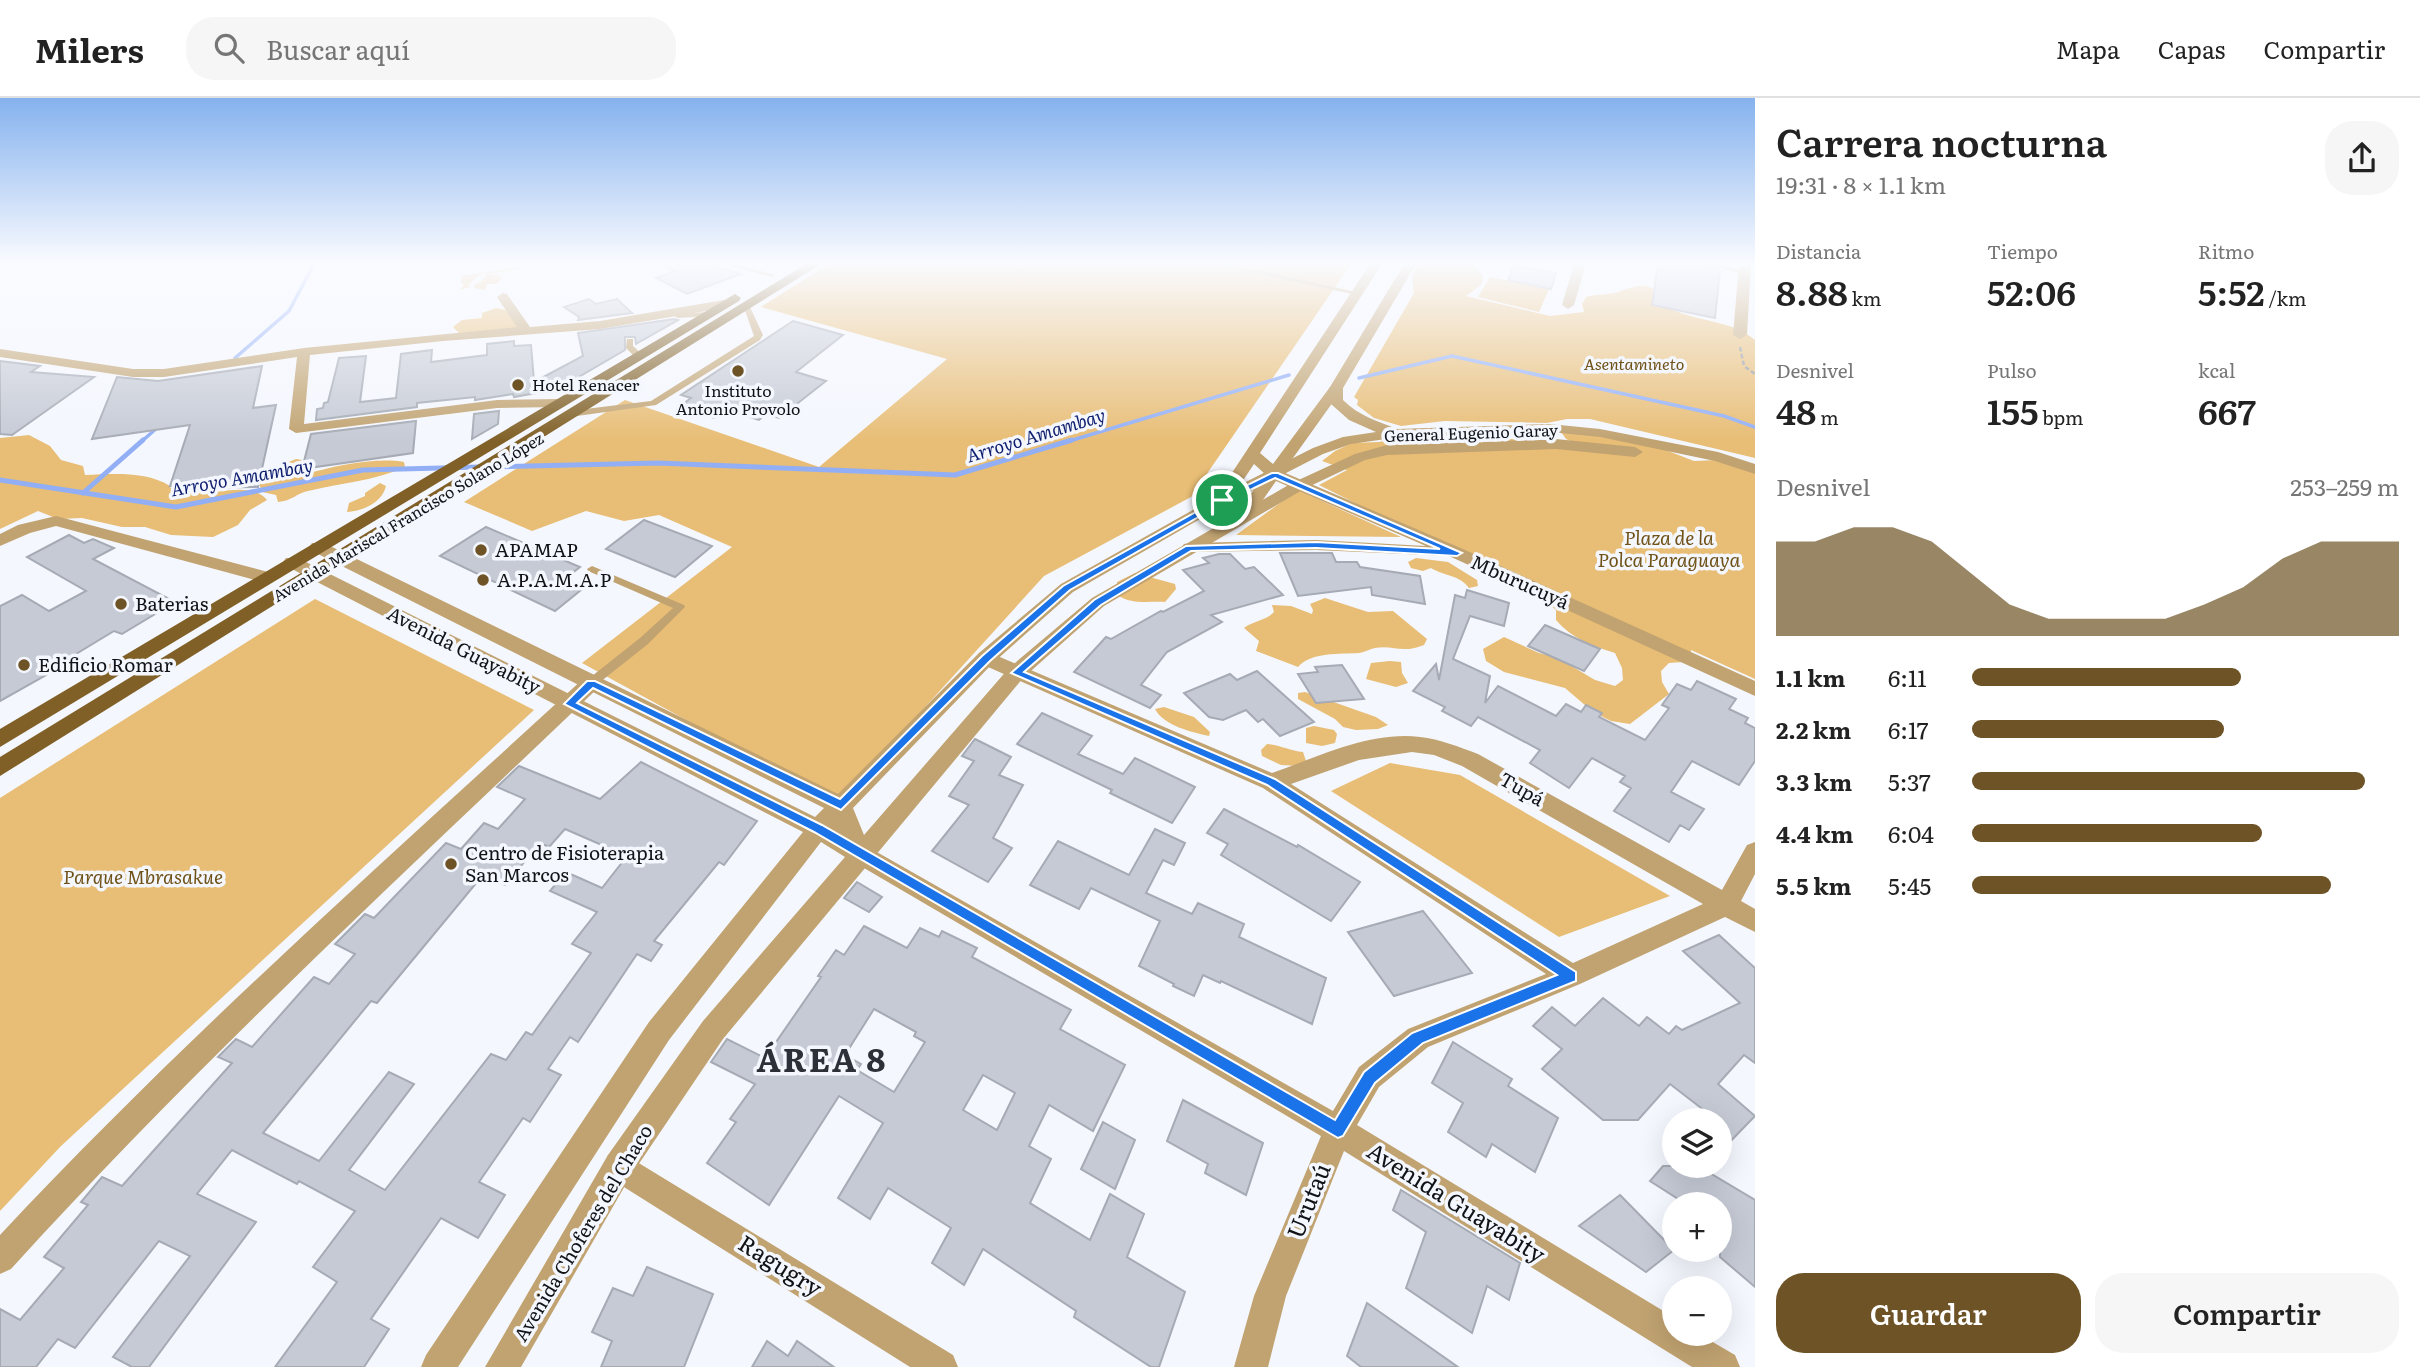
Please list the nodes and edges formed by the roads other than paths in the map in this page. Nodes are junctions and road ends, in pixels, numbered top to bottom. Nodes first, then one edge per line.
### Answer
1 (521, 323) edge
2 (605, 323) edge
3 (693, 323) edge
4 (720, 323) edge
5 (754, 323) edge
6 (1345, 323) edge
7 (1366, 323) edge
8 (1741, 323) edge
9 (527, 332) junction
10 (1740, 335) road end
11 (630, 341) dead end
12 (304, 352) junction
13 (0, 353) edge
14 (639, 356) junction
15 (1323, 382) junction
16 (559, 403) junction
17 (577, 413) junction
18 (1400, 433) junction
19 (1251, 453) junction
20 (1755, 469) edge
21 (1275, 475) junction
22 (1755, 484) edge
23 (1298, 486) junction
24 (1222, 500) junction
25 (1243, 516) junction
26 (0, 541) edge
27 (318, 547) junction
28 (1189, 548) junction
29 (1457, 553) junction
30 (341, 557) junction
31 (292, 562) junction
32 (592, 569) dead end
33 (314, 573) junction
34 (267, 577) junction
35 (986, 658) junction
36 (1016, 673) junction
37 (591, 683) junction
38 (1755, 689) edge
39 (569, 704) junction
40 (0, 738) edge
41 (0, 768) edge
42 (1271, 782) junction
43 (841, 806) junction
44 (818, 829) junction
45 (1755, 852) edge
46 (860, 854) junction
47 (1726, 905) junction
48 (1755, 920) edge
49 (1571, 976) junction
50 (1338, 1130) junction
51 (620, 1166) junction
52 (0, 1258) edge
53 (438, 1367) edge
54 (502, 1367) edge
55 (941, 1367) edge
56 (1251, 1367) edge
57 (1723, 1367) edge

1 - 9 street
2 - 9 street
3 - 14 main road, Avenida Mariscal Francisco Solano López
4 - 17 main road, Avenida Mariscal Francisco Solano López
5 - 17 lane
6 - 15 street, Avenida Choferes del Chaco
7 - 15 street, Avenida Choferes del Chaco
8 - 10 street
9 - 12 street
11 - 14 lane
12 - 13 street
12 - 16 street
14 - 16 main road, Avenida Mariscal Francisco Solano López
15 - 18 street
15 - 19 street, Avenida Choferes del Chaco
15 - 21 street, Avenida Choferes del Chaco
16 - 27 main road, Avenida Mariscal Francisco Solano López
17 - 30 main road, Avenida Mariscal Francisco Solano López
18 - 20 street, General Eugenio Garay
18 - 21 street, General Eugenio Garay
19 - 21 street, Mburucuyá
19 - 24 street, Avenida Choferes del Chaco
21 - 23 street, Mburucuyá
21 - 24 street, Avenida Choferes del Chaco
21 - 25 street, Avenida Choferes del Chaco
22 - 23 street, General Eugenio Garay
23 - 25 street, General Eugenio Garay
23 - 29 street, Mburucuyá
24 - 35 street, Avenida Choferes del Chaco
25 - 28 street, Avenida Choferes del Chaco
26 - 34 street
27 - 30 street, Avenida Guayabity
27 - 31 main road, Avenida Mariscal Francisco Solano López
28 - 29 street
28 - 36 street, Avenida Choferes del Chaco
29 - 38 street, Mburucuyá
30 - 33 main road, Avenida Mariscal Francisco Solano López
30 - 37 street, Avenida Guayabity
31 - 33 street, Avenida Guayabity
31 - 34 main road, Avenida Mariscal Francisco Solano López
32 - 37 lane
33 - 39 street, Avenida Guayabity
33 - 41 main road, Avenida Mariscal Francisco Solano López
34 - 40 main road, Avenida Mariscal Francisco Solano López
35 - 36 street
35 - 43 street, Avenida Choferes del Chaco
36 - 42 street
36 - 46 street, Avenida Choferes del Chaco
37 - 39 street
37 - 43 street, Avenida Guayabity
39 - 44 street, Avenida Guayabity
39 - 52 street
42 - 47 street, Tupá
42 - 49 street
43 - 44 street, Avenida Choferes del Chaco
43 - 46 street
44 - 46 street, Avenida Guayabity
44 - 53 street, Avenida Choferes del Chaco
45 - 47 street
46 - 50 street, Avenida Guayabity
46 - 51 street, Avenida Choferes del Chaco
47 - 48 street, Tupá
47 - 49 street, Urutaú
49 - 50 street, Urutaú
50 - 56 street, Urutaú
50 - 57 street, Avenida Guayabity
51 - 54 street, Avenida Choferes del Chaco
51 - 55 street, Ragugry

